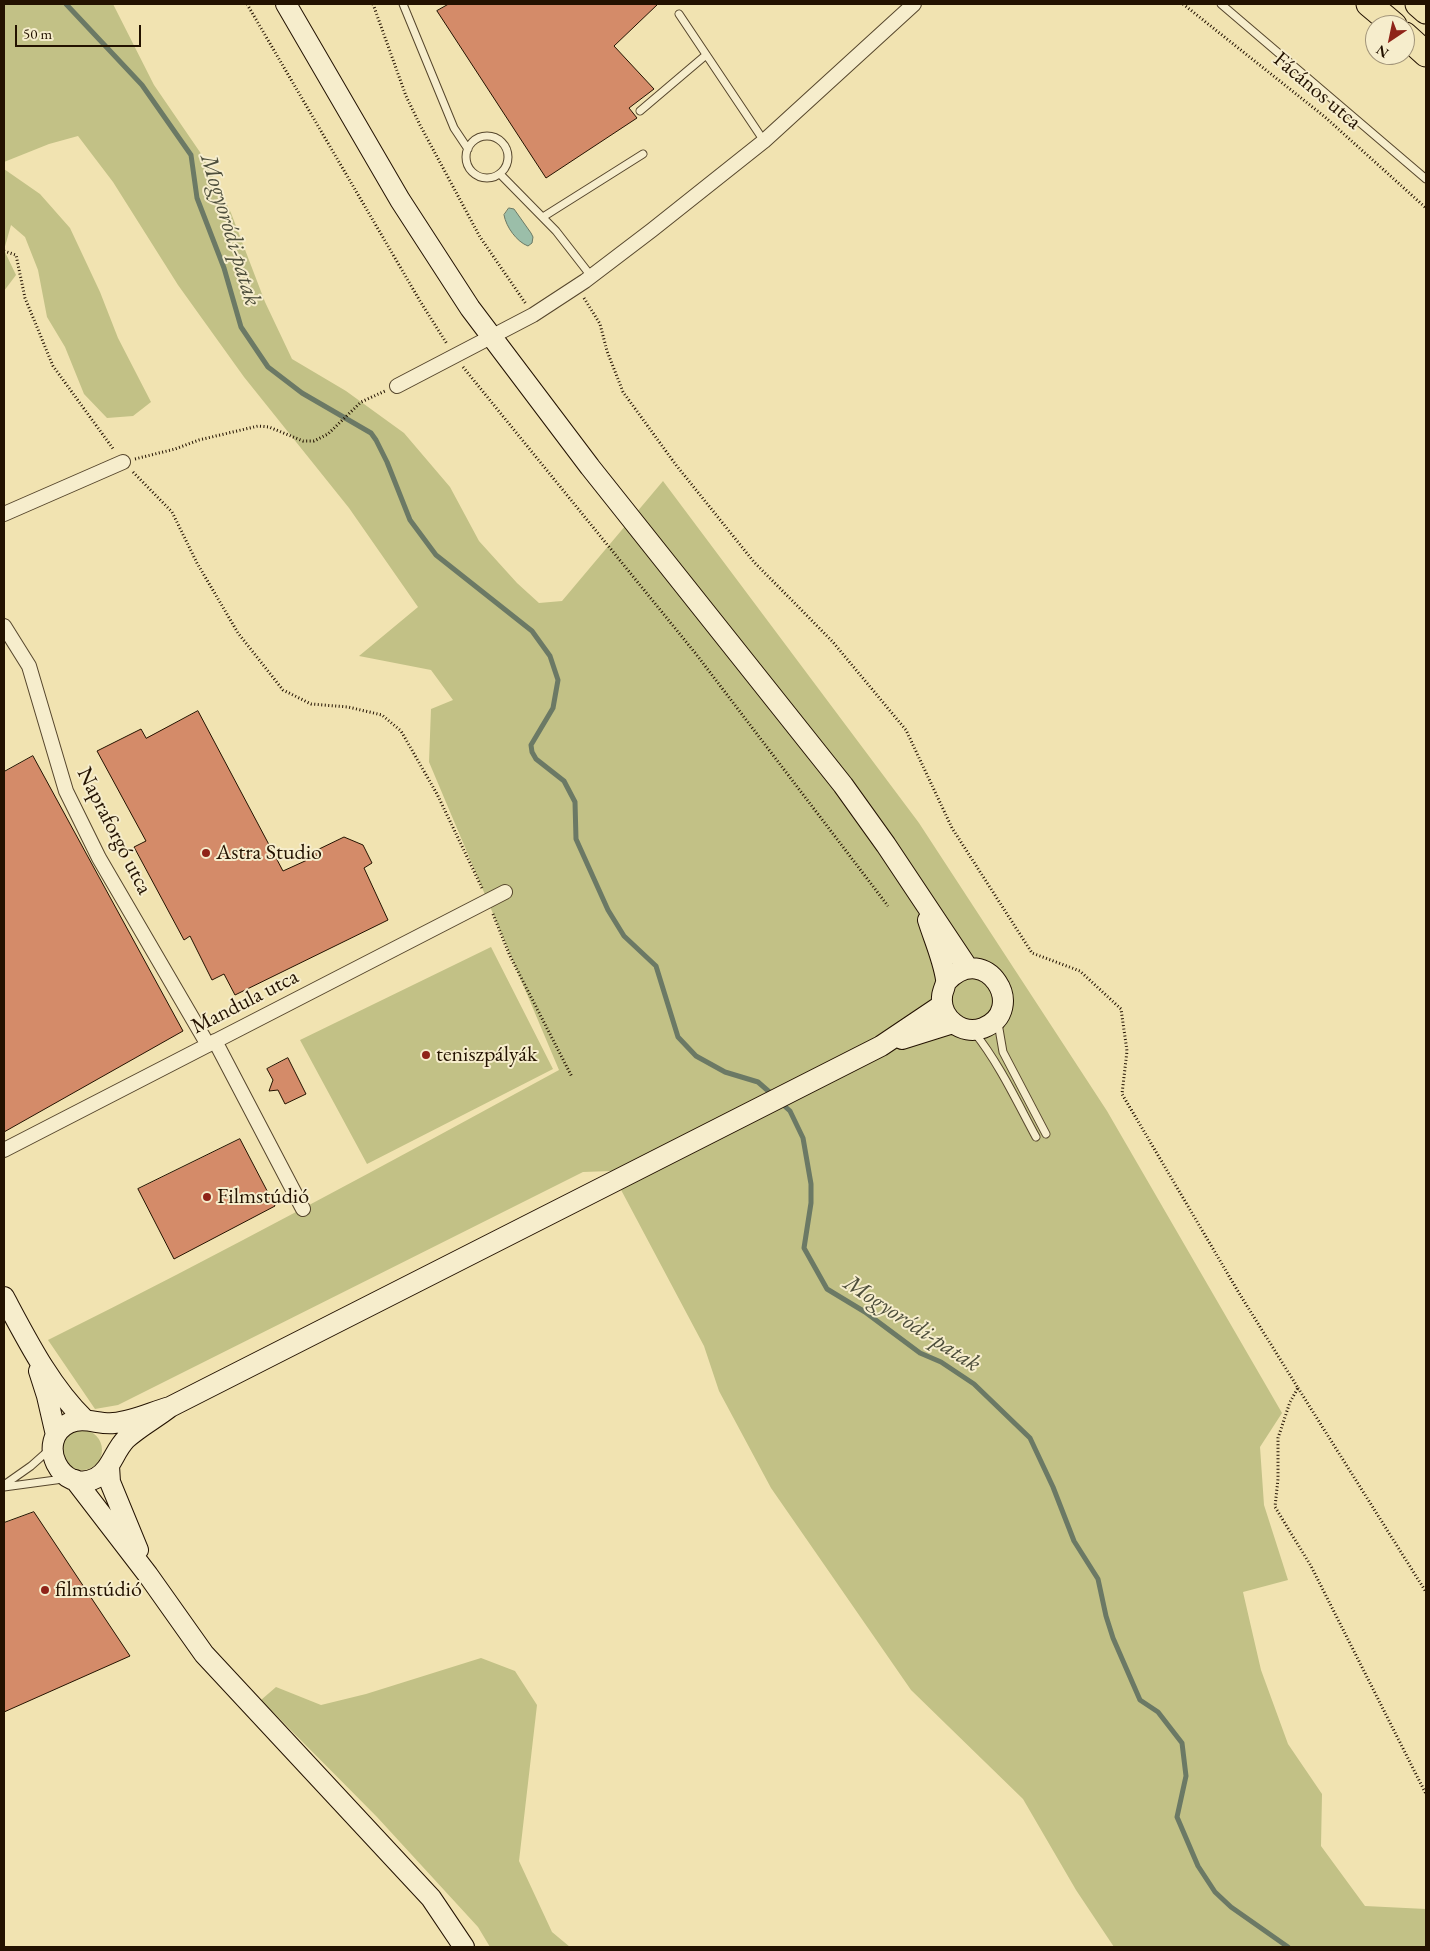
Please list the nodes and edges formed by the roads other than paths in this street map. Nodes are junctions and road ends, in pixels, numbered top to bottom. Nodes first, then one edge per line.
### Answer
1 (286, 4) edge
2 (403, 4) edge
3 (914, 4) edge
4 (1222, 4) edge
5 (1369, 4) edge
6 (1418, 4) edge
7 (1426, 11) edge
8 (679, 14) dead end
9 (1382, 15) edge
10 (1415, 44) edge
11 (1426, 54) edge
12 (706, 55) junction
13 (640, 111) dead end
14 (764, 140) junction
15 (468, 149) junction
16 (643, 154) dead end
17 (500, 174) junction
18 (1426, 180) edge
19 (543, 217) junction
20 (591, 276) junction
21 (491, 337) junction
22 (397, 386) road end
23 (123, 462) road end
24 (4, 514) edge
25 (4, 626) edge
26 (505, 892) dead end
27 (922, 902) junction
28 (968, 968) junction
29 (947, 981) junction
30 (942, 1005) junction
31 (998, 1016) junction
32 (953, 1023) junction
33 (972, 1030) junction
34 (212, 1043) junction
35 (881, 1046) junction
36 (1046, 1134) dead end
37 (1036, 1137) dead end
38 (4, 1150) edge
39 (303, 1209) dead end
40 (4, 1297) edge
41 (30, 1346) junction
42 (170, 1407) junction
43 (90, 1421) junction
44 (54, 1440) junction
45 (111, 1462) junction
46 (72, 1479) junction
47 (4, 1486) edge
48 (148, 1575) junction
49 (464, 1947) edge

1 - 21 main road
2 - 15 lane
3 - 14 street
4 - 18 lane
5 - 9 highway
6 - 7 highway
8 - 12 lane
10 - 11 highway
12 - 13 lane
12 - 14 lane
14 - 20 street
15 - 17 lane
15 - 17 lane
16 - 19 lane
17 - 19 lane
19 - 20 lane
20 - 21 street
21 - 22 street
21 - 27 main road
23 - 24 street
25 - 34 street, Napraforgó utca
26 - 34 street, Mandula utca
27 - 28 main road
27 - 29 main road
28 - 29 main road
28 - 31 main road
29 - 30 main road
30 - 32 main road
30 - 35 main road
31 - 33 main road
31 - 36 lane
32 - 33 main road
32 - 35 main road
33 - 37 lane
34 - 38 street, Mandula utca
34 - 39 street, Napraforgó utca
35 - 42 main road
40 - 41 main road
41 - 43 main road
41 - 44 main road
42 - 43 main road
42 - 45 main road
43 - 44 main road
43 - 45 main road
44 - 46 main road
44 - 47 lane
45 - 46 main road
45 - 48 main road
46 - 47 lane
46 - 48 main road
48 - 49 main road

